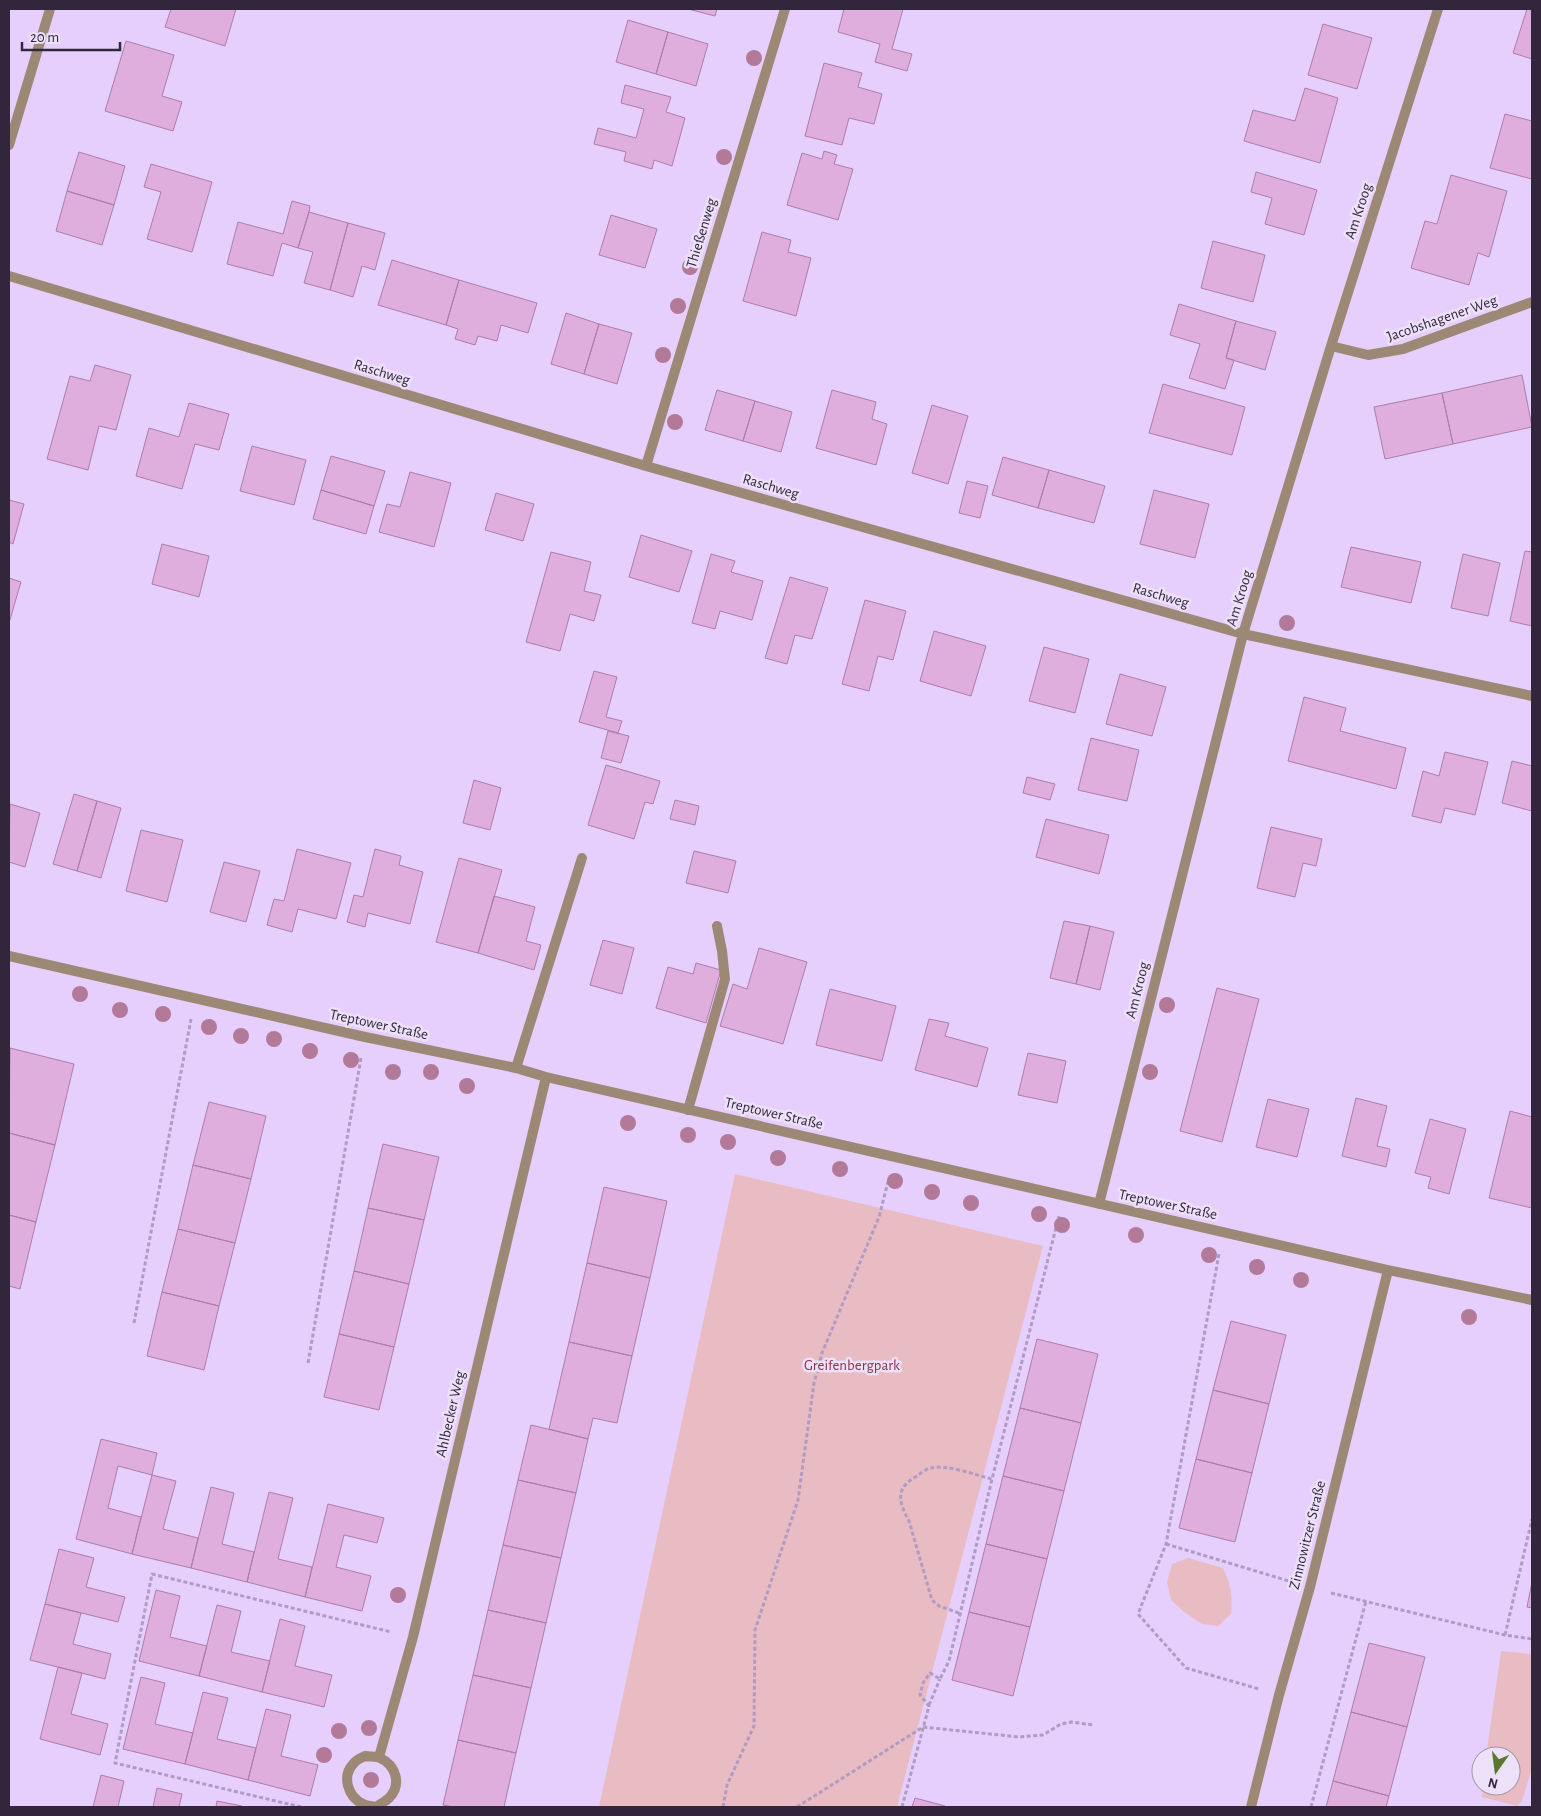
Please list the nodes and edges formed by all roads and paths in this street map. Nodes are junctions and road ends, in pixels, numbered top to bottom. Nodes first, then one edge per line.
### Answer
1 (50, 9) edge
2 (785, 9) edge
3 (1438, 9) edge
4 (9, 145) edge
5 (9, 276) edge
6 (1532, 302) edge
7 (1331, 346) junction
8 (646, 466) junction
9 (1243, 634) junction
10 (1532, 696) edge
11 (582, 858) dead end
12 (717, 926) dead end
13 (9, 956) edge
14 (195, 998) junction
15 (365, 1037) junction
16 (516, 1068) junction
17 (546, 1077) junction
18 (688, 1110) junction
19 (894, 1156) junction
20 (1064, 1196) junction
21 (1099, 1204) junction
22 (1223, 1231) junction
23 (1388, 1270) junction
24 (1532, 1300) edge
25 (134, 1323) dead end
26 (308, 1363) dead end
27 (992, 1479) junction
28 (1532, 1519) edge
29 (1166, 1544) junction
30 (1310, 1587) junction
31 (1366, 1601) junction
32 (959, 1613) junction
33 (1505, 1635) junction
34 (413, 1638) junction
35 (1532, 1640) edge
36 (940, 1679) junction
37 (1279, 1694) junction
38 (929, 1706) junction
39 (1094, 1725) dead end
40 (923, 1727) junction
41 (379, 1757) junction
42 (301, 1807) edge
43 (722, 1807) edge
44 (798, 1807) edge
45 (902, 1807) edge
46 (1250, 1807) edge
47 (1311, 1807) edge

1 - 4 street
2 - 8 street, Thießenweg
3 - 7 street, Am Kroog
5 - 8 street, Raschweg
6 - 7 street, Jacobshagener Weg
7 - 9 street, Am Kroog
8 - 9 street, Raschweg
9 - 10 street, Raschweg
9 - 21 street, Am Kroog
11 - 16 street
12 - 18 street
13 - 14 street, Treptower Straße
14 - 15 street, Treptower Straße
14 - 25 path
15 - 16 street, Treptower Straße
15 - 26 path
16 - 17 street, Treptower Straße
17 - 18 street, Treptower Straße
17 - 34 street, Ahlbecker Weg
18 - 19 street, Treptower Straße
19 - 20 street, Treptower Straße
19 - 43 path
20 - 21 street, Treptower Straße
20 - 27 path
21 - 22 street, Treptower Straße
22 - 23 street, Treptower Straße
22 - 29 path
23 - 24 street, Treptower Straße
23 - 30 street, Zinnowitzer Straße
27 - 32 path
27 - 32 path
28 - 33 path
29 - 30 path
29 - 37 path
30 - 31 path
30 - 37 street, Zinnowitzer Straße
31 - 33 path
31 - 47 path
32 - 36 path
33 - 35 path
34 - 41 street, Ahlbecker Weg
34 - 42 path
36 - 38 path
36 - 38 path
37 - 46 street, Zinnowitzer Straße
38 - 40 path
39 - 40 path
40 - 44 path
40 - 45 path
41 - 41 street

